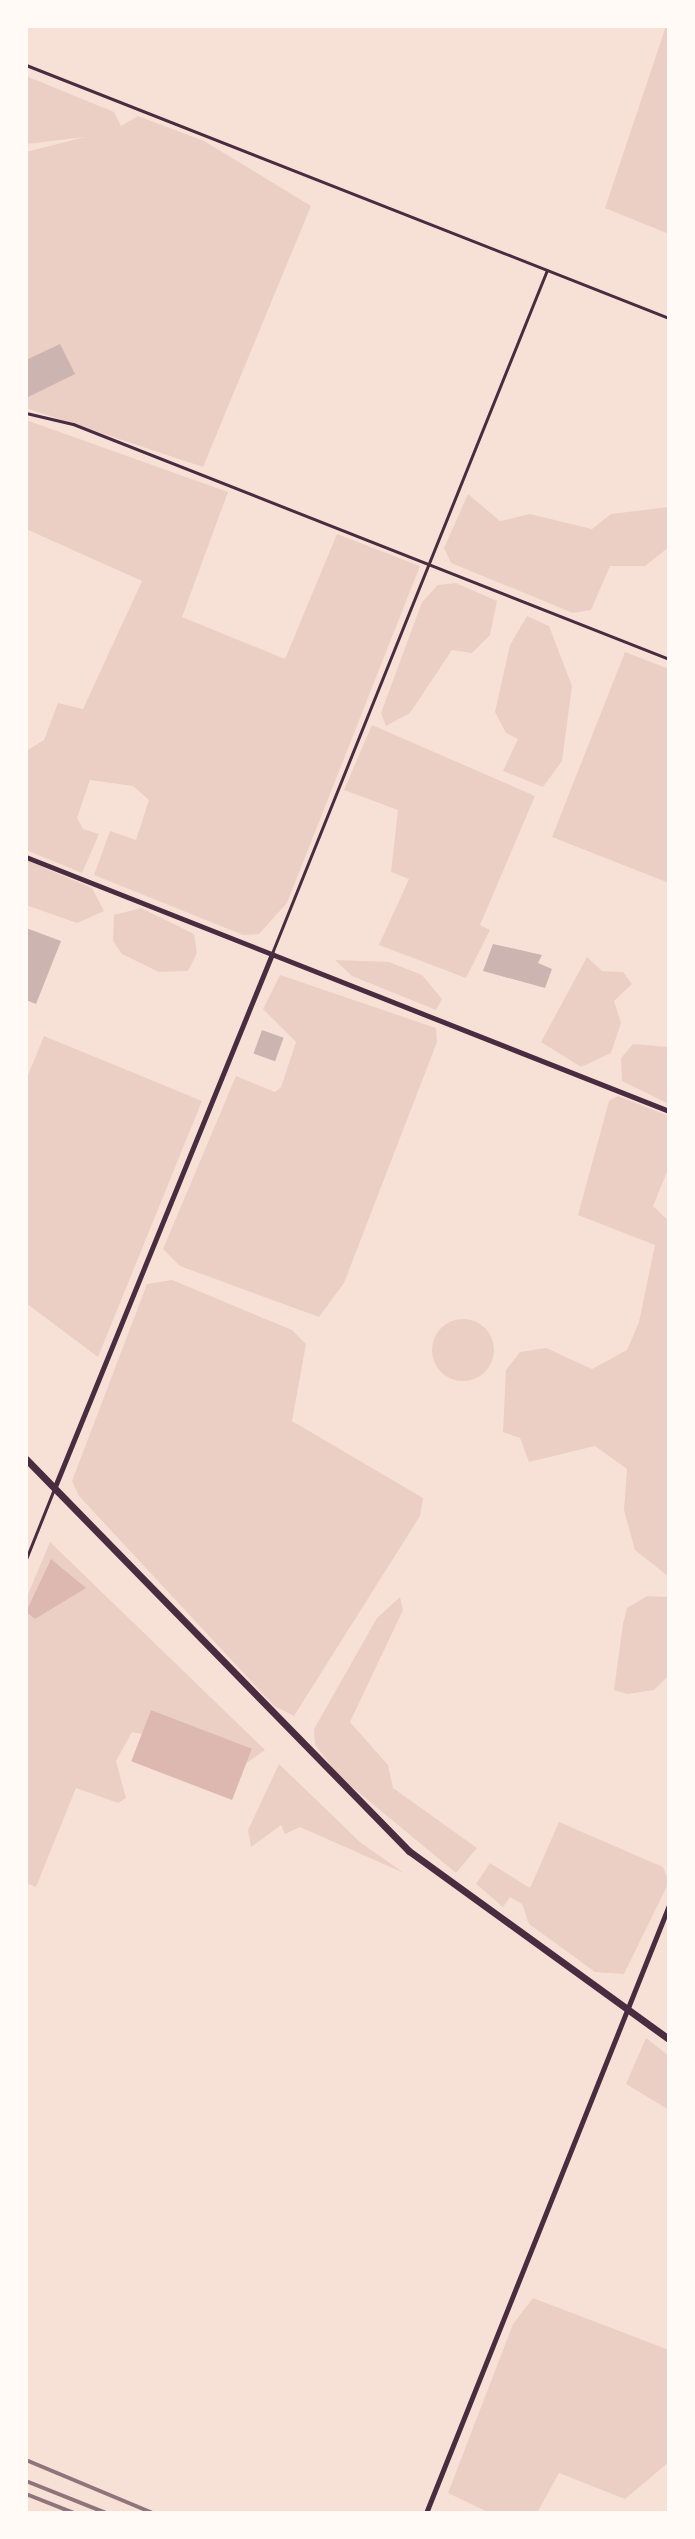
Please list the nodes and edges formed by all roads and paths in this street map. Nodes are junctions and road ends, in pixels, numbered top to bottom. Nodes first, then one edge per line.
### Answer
1 (26, 65) edge
2 (547, 270) junction
3 (669, 318) edge
4 (26, 413) edge
5 (430, 564) junction
6 (669, 659) edge
7 (26, 857) edge
8 (272, 954) junction
9 (669, 1111) edge
10 (26, 1459) edge
11 (54, 1489) junction
12 (35, 1536) junction
13 (26, 1539) edge
14 (26, 1559) edge
15 (669, 1905) edge
16 (628, 2007) junction
17 (669, 2039) edge
18 (426, 2513) edge

1 - 2 lane
2 - 3 lane
2 - 5 lane
4 - 5 lane
5 - 6 lane
5 - 8 lane
7 - 8 street
8 - 9 street
8 - 11 street
10 - 11 street
11 - 12 lane
11 - 16 street
12 - 13 lane
12 - 14 lane
15 - 16 street
16 - 17 street
16 - 18 street

